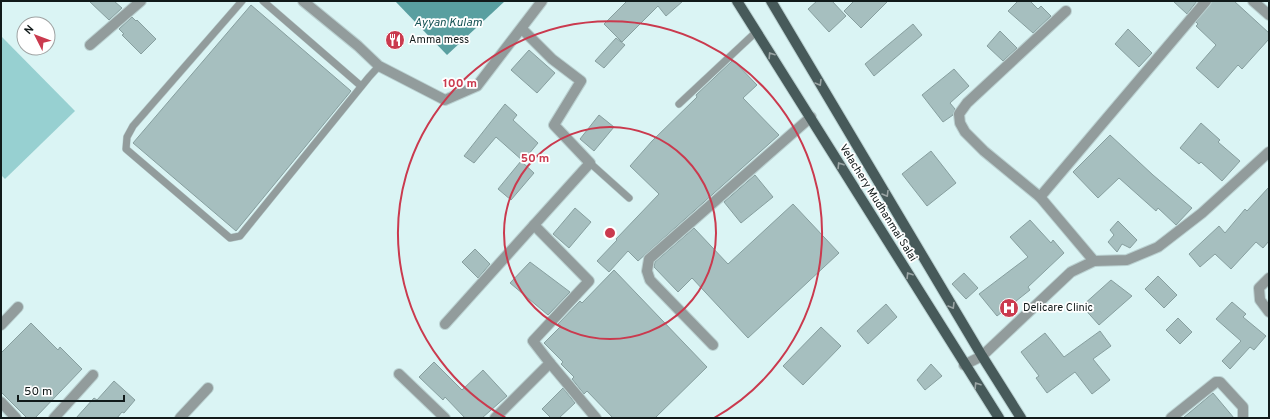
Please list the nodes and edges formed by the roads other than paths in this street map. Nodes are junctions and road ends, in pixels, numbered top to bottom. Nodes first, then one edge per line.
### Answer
1 (141, 1) edge
2 (242, 1) edge
3 (263, 1) edge
4 (303, 1) edge
5 (542, 1) edge
6 (738, 1) edge
7 (771, 1) edge
8 (1206, 1) edge
9 (1253, 1) edge
10 (1066, 11) dead end
11 (1269, 16) edge
12 (522, 29) junction
13 (756, 32) junction
14 (90, 45) dead end
15 (379, 66) junction
16 (361, 86) junction
17 (679, 104) dead end
18 (811, 117) junction
19 (1269, 152) edge
20 (590, 163) junction
21 (629, 198) dead end
22 (1040, 198) junction
23 (534, 225) junction
24 (1094, 261) junction
25 (1269, 278) edge
26 (18, 307) dead end
27 (1269, 312) edge
28 (445, 324) dead end
29 (1, 325) edge
30 (712, 345) dead end
31 (982, 356) junction
32 (550, 363) junction
33 (964, 365) junction
34 (399, 374) dead end
35 (93, 375) dead end
36 (208, 388) dead end
37 (1, 402) edge
38 (16, 418) edge
39 (54, 418) edge
40 (180, 418) edge
41 (445, 418) edge
42 (495, 418) edge
43 (596, 418) edge
44 (999, 418) edge
45 (1021, 418) edge
46 (1171, 418) edge
47 (1243, 418) edge

1 - 14 street
2 - 16 lane
3 - 16 lane
4 - 15 street
5 - 12 street
6 - 13 main road, Velachery Mudhanmai Salai
7 -> 31 main road, Velachery Mudhanmai Salai
8 - 22 street
9 - 11 street
10 - 22 street
12 - 15 street
12 - 20 street
13 - 17 lane
18 -> 13 main road, Velachery Mudhanmai Salai
15 - 16 lane
18 - 30 street
33 -> 18 main road, Velachery Mudhanmai Salai
19 - 24 street
20 - 21 lane
20 - 23 street
22 - 24 street
23 - 28 street
23 - 32 street
24 - 31 street
25 - 27 street
26 - 29 street
31 - 33 street
31 - 45 main road, Velachery Mudhanmai Salai
32 - 42 street
32 - 43 street
44 -> 33 main road, Velachery Mudhanmai Salai
34 - 41 street
35 - 39 street
36 - 40 street
37 - 38 street
46 - 47 street

